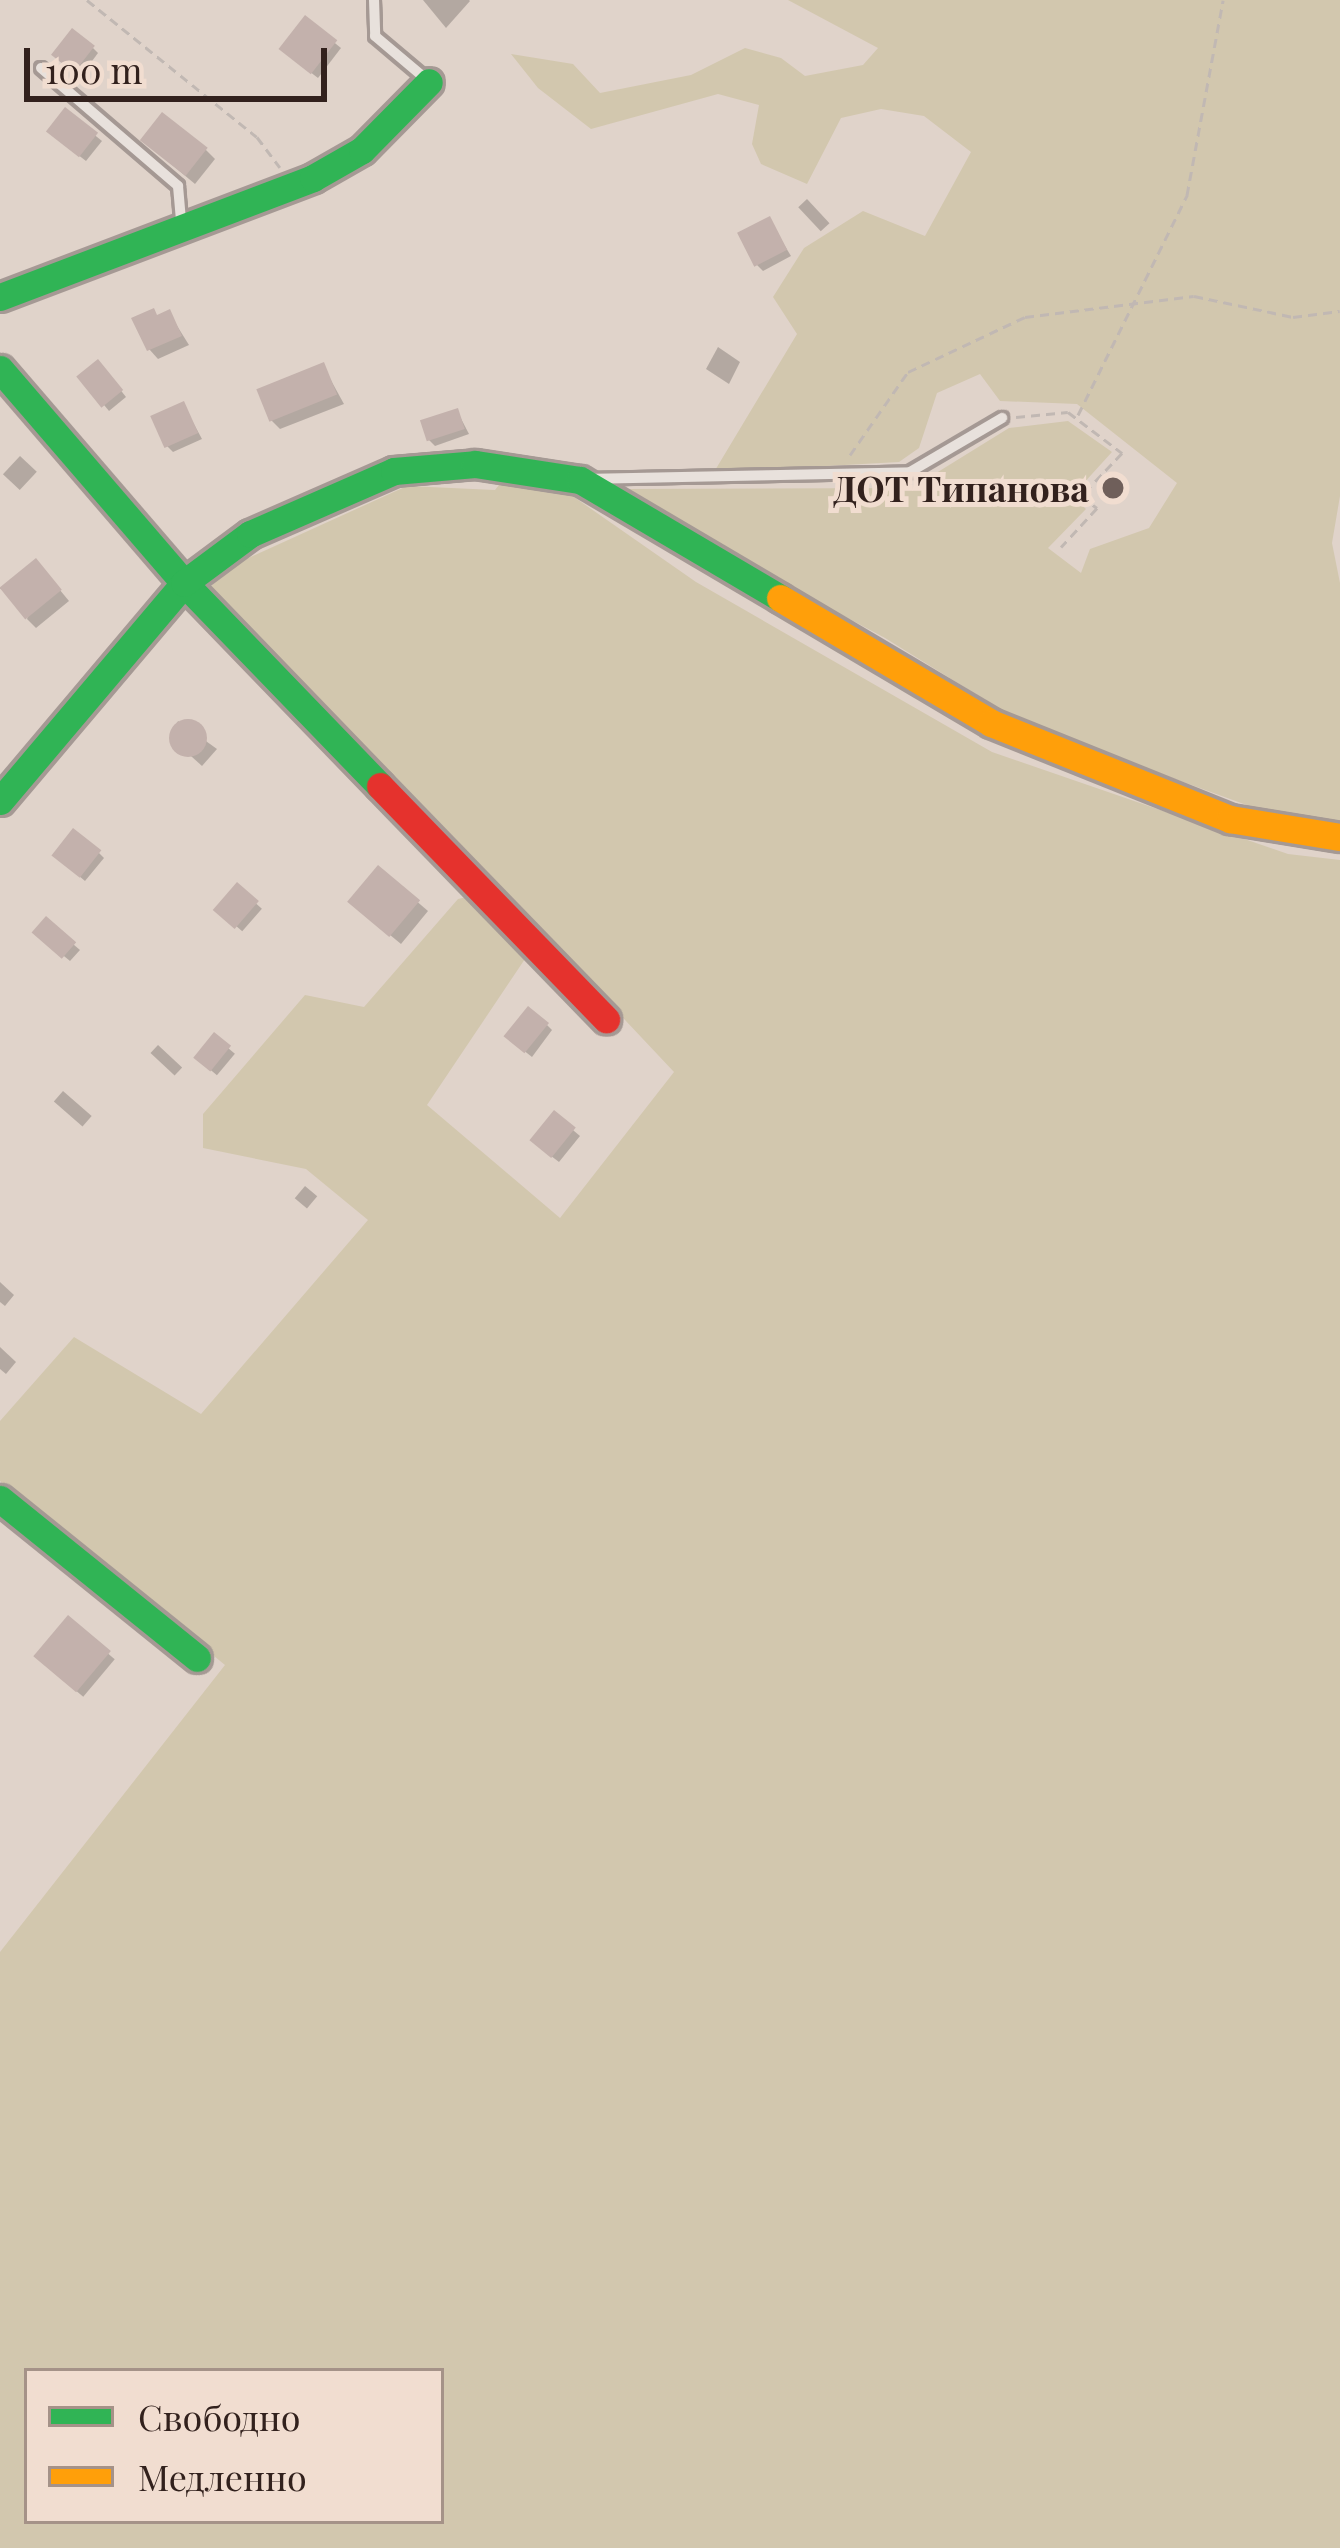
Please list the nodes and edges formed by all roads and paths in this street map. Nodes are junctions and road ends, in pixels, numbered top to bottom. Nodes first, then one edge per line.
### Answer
1 (87, 0) edge
2 (374, 0) edge
3 (1223, 0) edge
4 (41, 68) dead end
5 (429, 82) joint
6 (293, 185) junction
7 (180, 229) junction
8 (0, 297) edge
9 (1130, 304) junction
10 (1340, 311) edge
11 (0, 369) edge
12 (1078, 415) junction
13 (1002, 418) joint
14 (841, 476) junction
15 (580, 480) junction
16 (1061, 547) dead end
17 (184, 583) junction
18 (0, 801) edge
19 (1340, 837) edge
20 (606, 1019) dead end
21 (0, 1499) edge
22 (196, 1658) dead end

1 - 6 path
2 - 5 lane
3 - 9 path
4 - 7 lane
5 - 6 street
6 - 7 street
7 - 8 street
9 - 10 path
9 - 12 path
9 - 14 path
11 - 17 street
12 - 13 path
12 - 16 path
13 - 14 lane
14 - 15 lane
15 - 17 street
15 - 19 street
17 - 18 street
17 - 20 street
21 - 22 street

